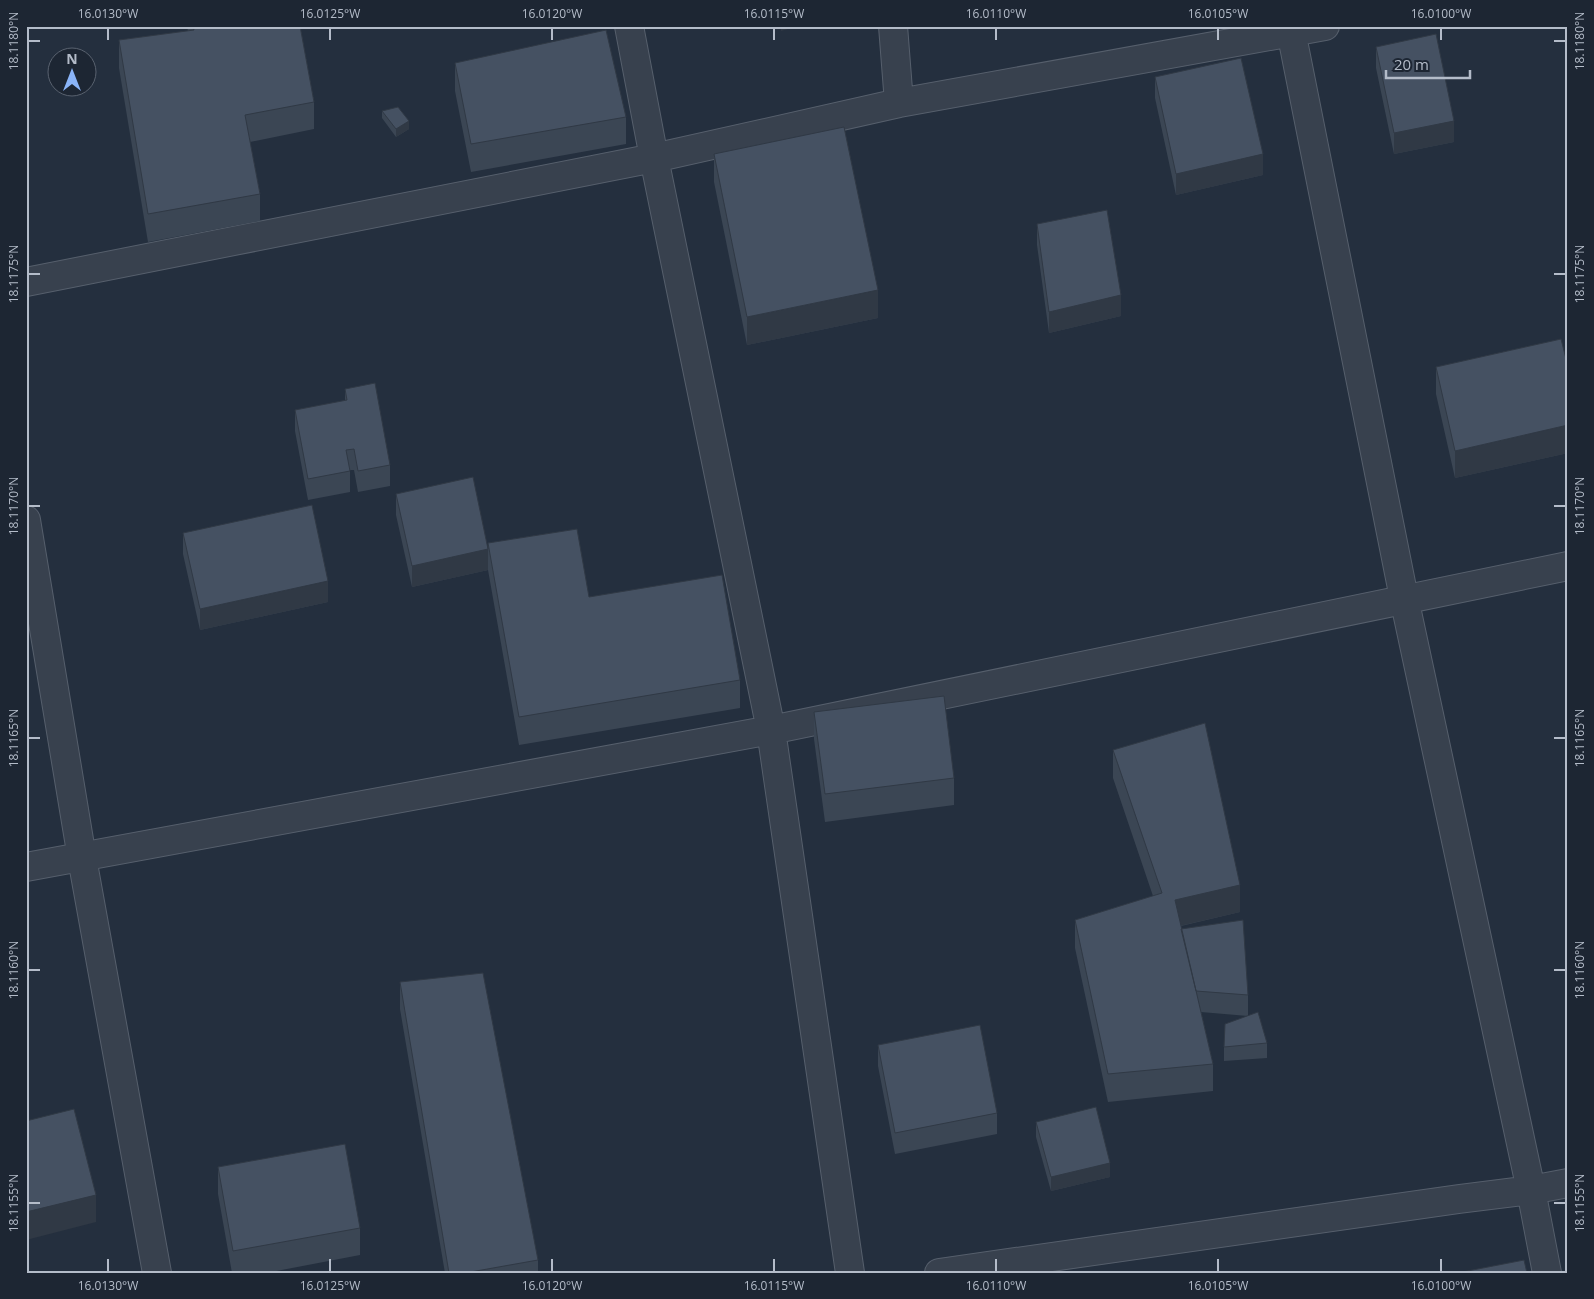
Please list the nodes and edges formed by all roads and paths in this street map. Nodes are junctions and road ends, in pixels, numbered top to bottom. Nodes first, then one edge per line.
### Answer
1 (629, 26) edge
2 (892, 26) edge
3 (1325, 26) edge
4 (1290, 30) edge
5 (899, 103) junction
6 (654, 158) junction
7 (26, 282) edge
8 (26, 520) edge
9 (1568, 566) edge
10 (1404, 598) junction
11 (771, 730) junction
12 (82, 858) junction
13 (26, 868) edge
14 (1568, 1183) edge
15 (1531, 1190) junction
16 (157, 1273) edge
17 (850, 1273) edge
18 (939, 1273) edge
19 (1546, 1273) edge

1 - 6 street
2 - 5 street
3 - 4 street
4 - 5 street
4 - 10 street
5 - 6 street
6 - 7 street
6 - 11 street
8 - 12 street
9 - 10 street
10 - 11 street
10 - 15 street
11 - 12 street
11 - 17 street
12 - 13 street
12 - 16 street
14 - 15 street
15 - 18 street
15 - 19 street

